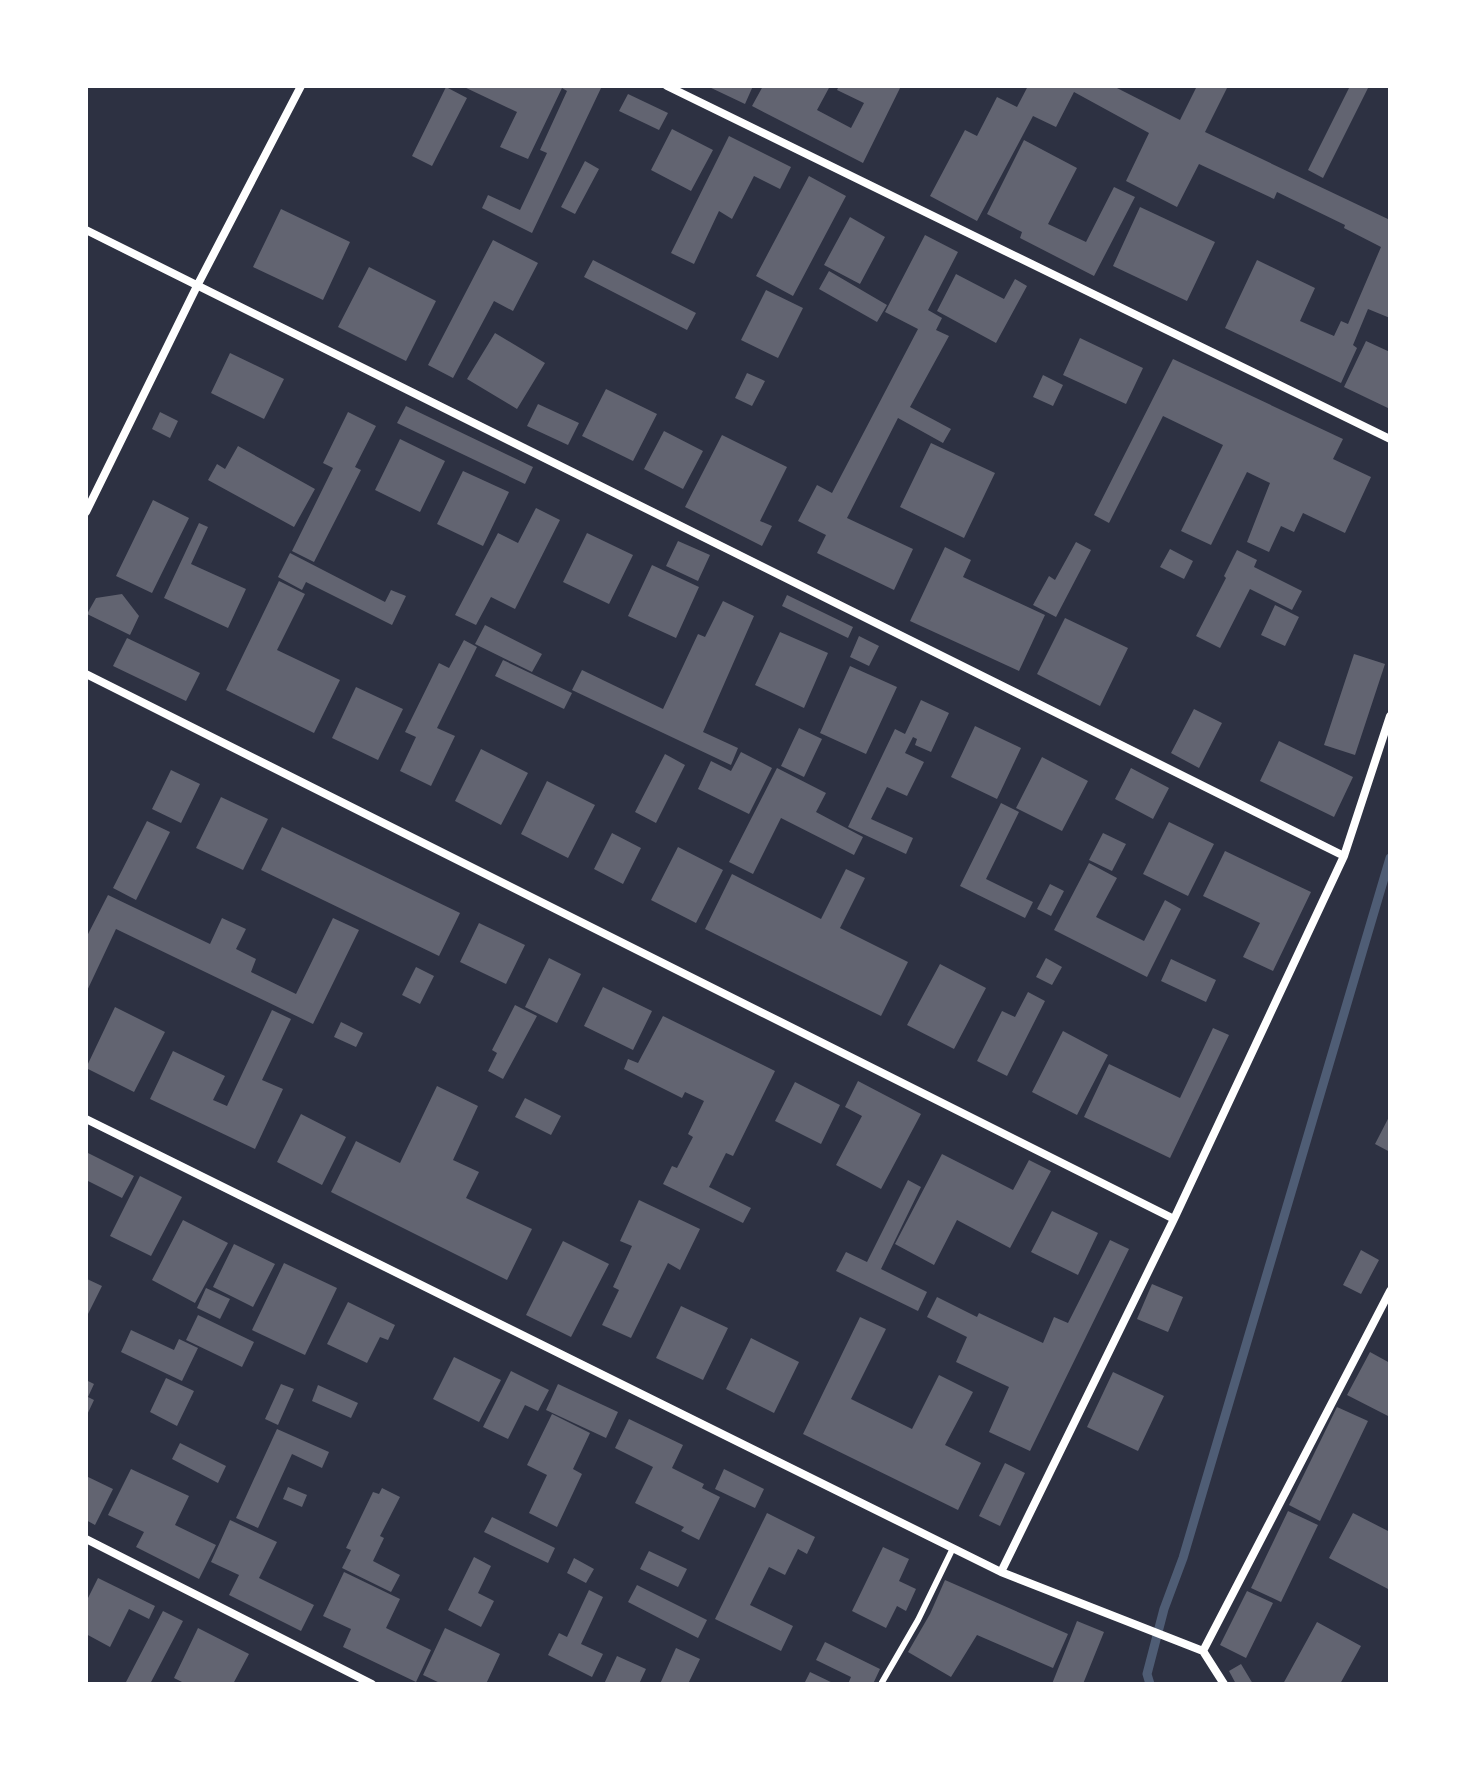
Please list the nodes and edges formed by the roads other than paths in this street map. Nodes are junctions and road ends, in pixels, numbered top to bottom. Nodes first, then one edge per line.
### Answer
1 (301, 86) edge
2 (667, 86) edge
3 (86, 230) edge
4 (197, 286) junction
5 (1390, 439) edge
6 (86, 512) edge
7 (86, 674) edge
8 (1390, 716) edge
9 (1344, 856) junction
10 (86, 1119) edge
11 (1174, 1219) junction
12 (1390, 1291) edge
13 (86, 1539) edge
14 (953, 1548) junction
15 (1001, 1572) junction
16 (1203, 1651) junction
17 (372, 1684) edge
18 (881, 1684) edge
19 (1224, 1684) edge

1 - 4 street
2 - 5 street
3 - 4 street
4 - 6 street
4 - 9 street
7 - 11 street
8 - 9 street
9 - 11 street
10 - 14 street
11 - 15 street
12 - 16 street
13 - 17 street
14 - 15 street
14 - 18 lane
15 - 16 street
16 - 19 street

